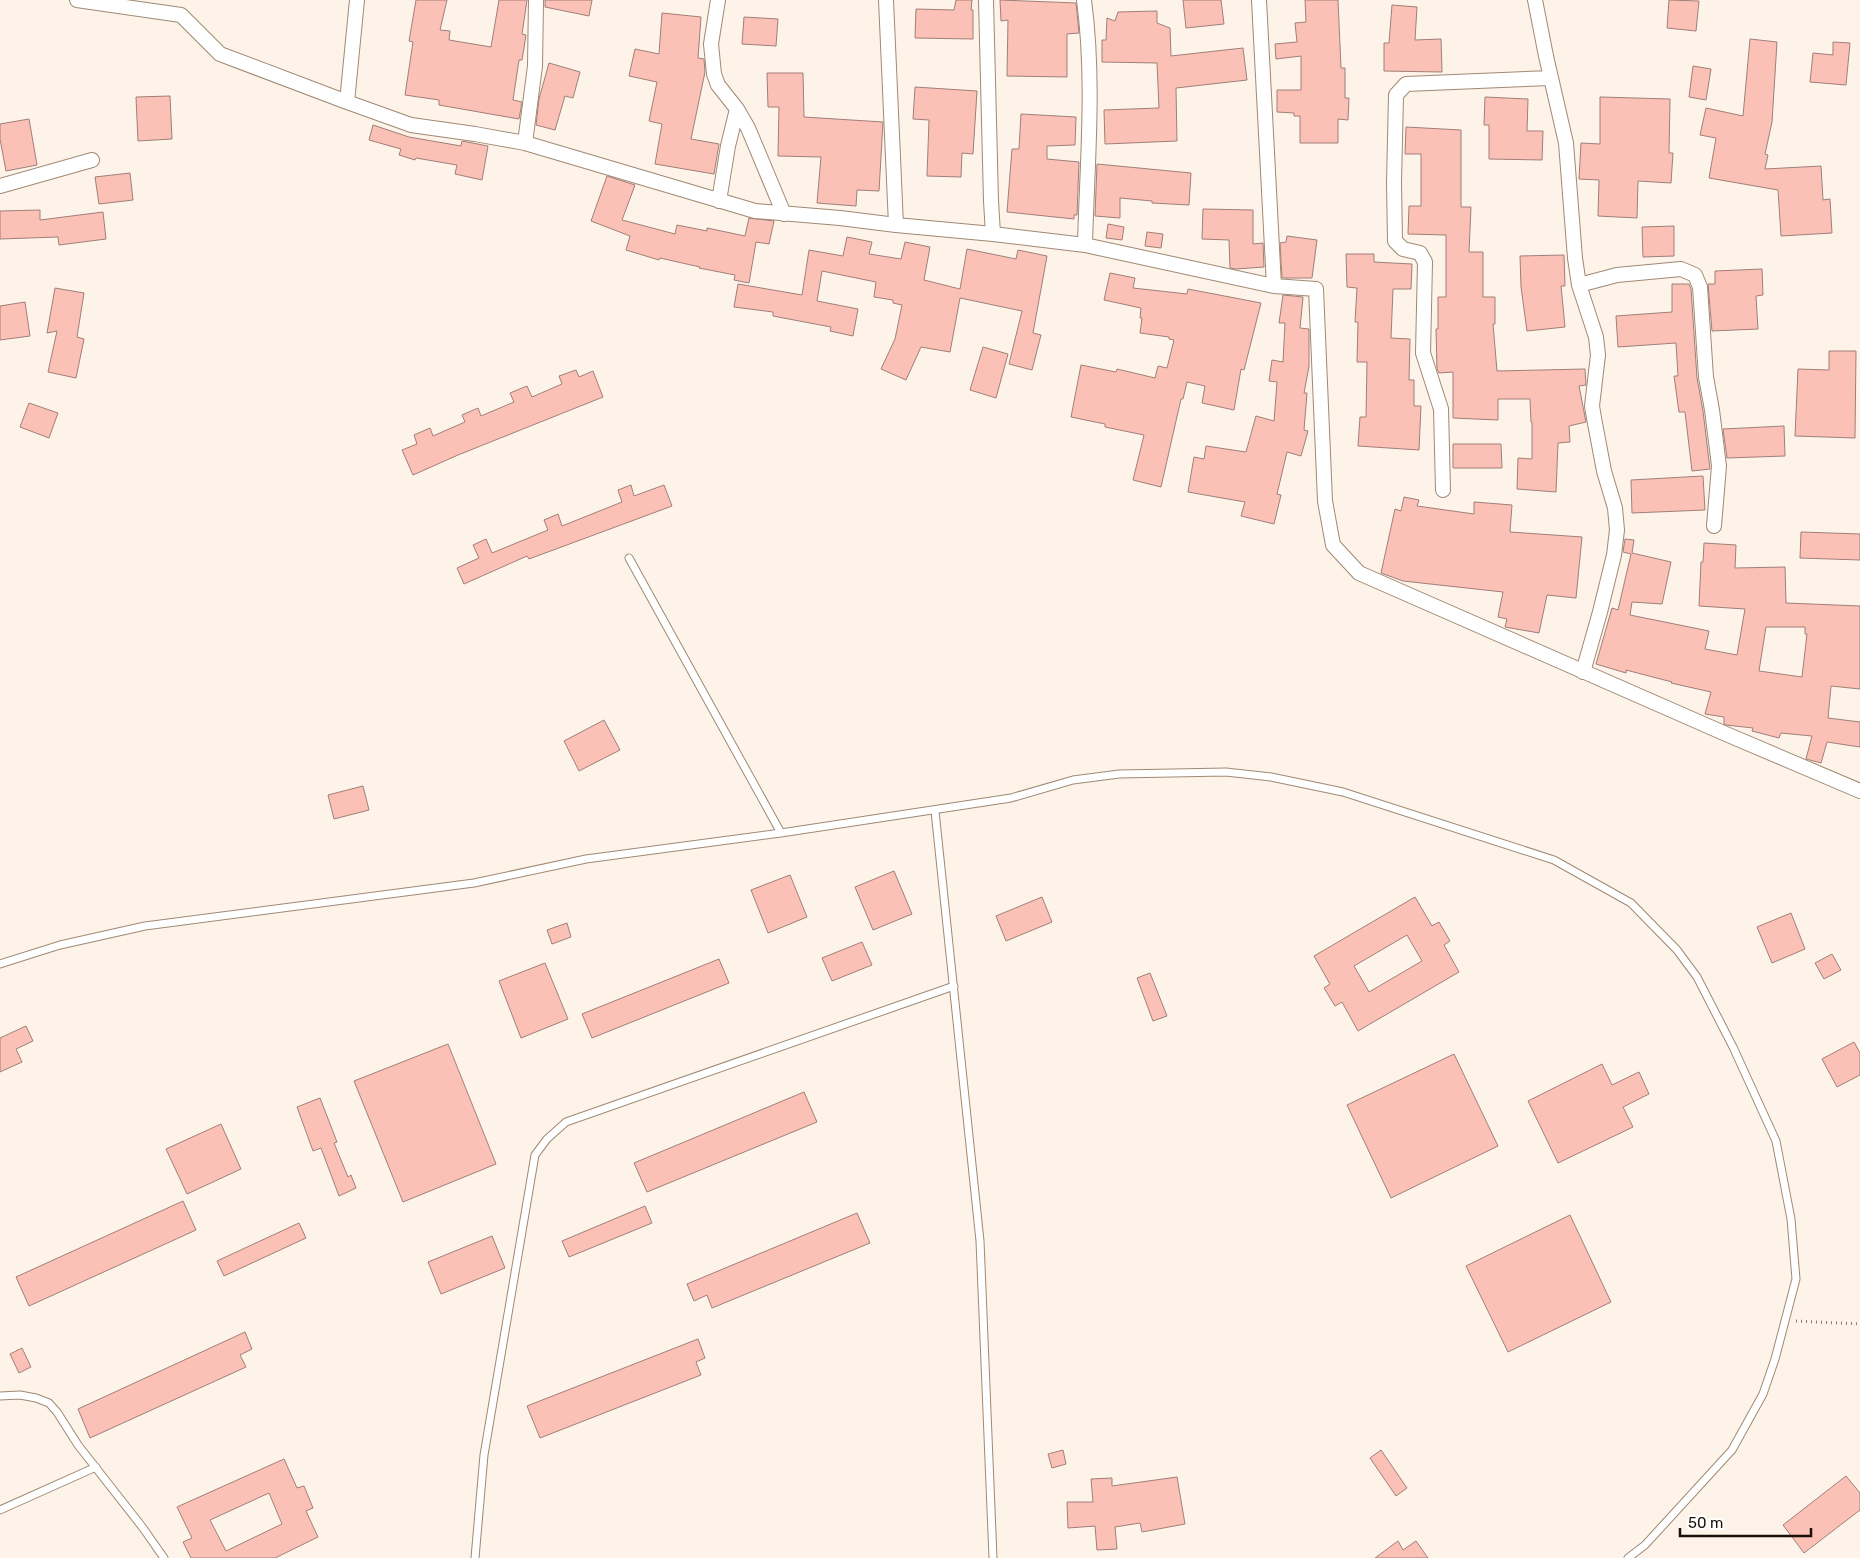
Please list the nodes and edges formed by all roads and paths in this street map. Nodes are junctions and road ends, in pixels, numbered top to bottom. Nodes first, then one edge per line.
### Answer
1 (77, 0) edge
2 (357, 0) edge
3 (536, 0) edge
4 (718, 0) edge
5 (886, 0) edge
6 (986, 0) edge
7 (1084, 0) edge
8 (1259, 0) edge
9 (1535, 0) edge
10 (1551, 78) junction
11 (347, 102) junction
12 (737, 109) junction
13 (525, 143) junction
14 (92, 160) dead end
15 (0, 186) edge
16 (719, 201) junction
17 (784, 214) junction
18 (896, 225) junction
19 (993, 234) junction
20 (1085, 245) junction
21 (1274, 286) junction
22 (1579, 286) junction
23 (1443, 490) dead end
24 (1714, 526) dead end
25 (629, 558) dead end
26 (1583, 672) junction
27 (1860, 791) edge
28 (935, 811) junction
29 (781, 833) junction
30 (0, 964) edge
31 (954, 986) junction
32 (1785, 1320) junction
33 (1860, 1324) edge
34 (0, 1396) edge
35 (96, 1467) junction
36 (0, 1510) edge
37 (164, 1558) edge
38 (475, 1558) edge
39 (993, 1558) edge
40 (1628, 1558) edge

1 - 11 street
2 - 11 street
3 - 13 street
4 - 12 street
5 - 18 street
6 - 19 street
7 - 20 street
8 - 21 street
9 - 10 street
10 - 22 street
10 - 23 street
11 - 13 street
12 - 16 street
12 - 17 street
13 - 16 street
14 - 15 street
16 - 17 street
17 - 18 street
18 - 19 street
19 - 20 street
20 - 21 street
21 - 26 street
22 - 24 street
22 - 26 street
25 - 29 lane
26 - 27 street
28 - 29 lane
28 - 31 lane
28 - 32 lane
29 - 30 lane
31 - 38 lane
31 - 39 lane
32 - 33 path
32 - 40 lane
34 - 35 lane
35 - 36 lane
35 - 37 lane

